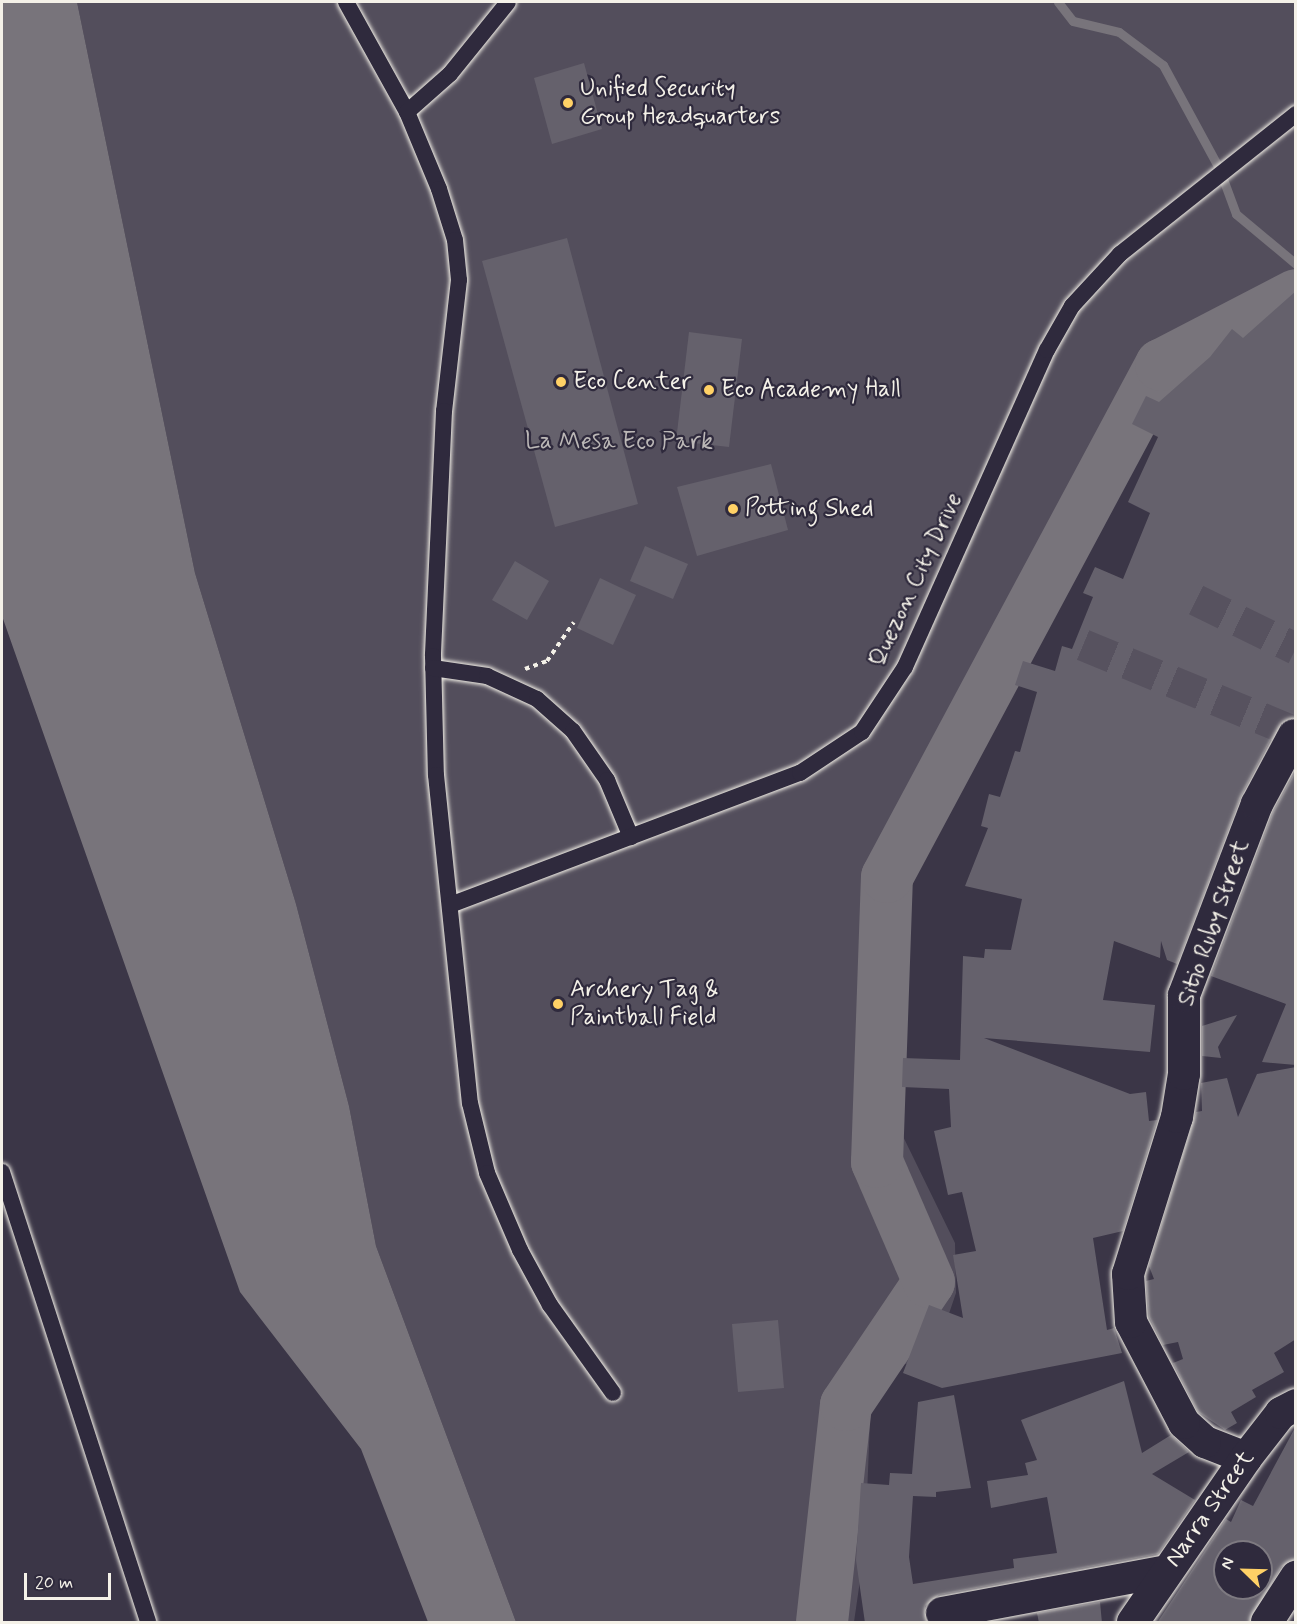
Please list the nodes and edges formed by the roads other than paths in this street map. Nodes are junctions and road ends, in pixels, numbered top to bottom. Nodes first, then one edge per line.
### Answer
1 (346, 2) edge
2 (508, 2) edge
3 (407, 112) junction
4 (1296, 114) edge
5 (433, 668) junction
6 (1294, 735) edge
7 (631, 837) junction
8 (450, 905) junction
9 (2, 1172) edge
10 (613, 1393) dead end
11 (1296, 1405) edge
12 (1246, 1458) junction
13 (1166, 1571) junction
14 (1296, 1577) edge
15 (942, 1613) dead end
16 (148, 1623) edge
17 (1133, 1623) edge
18 (1267, 1623) edge

1 - 3 lane
2 - 3 lane
3 - 5 lane
4 - 7 lane, Quezon City Drive
5 - 7 lane
5 - 8 lane
6 - 12 street, Sitio Ruby Street
7 - 8 lane, Quezon City Drive
8 - 10 lane
9 - 16 lane
11 - 12 street, Narra Street
12 - 13 street, Narra Street
13 - 15 street
13 - 17 street, Narra Street
14 - 18 street

